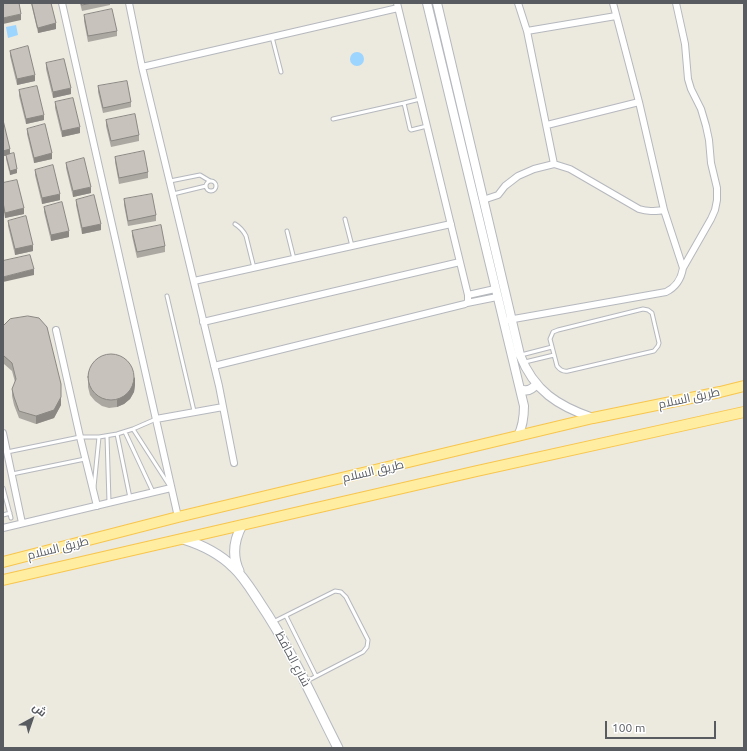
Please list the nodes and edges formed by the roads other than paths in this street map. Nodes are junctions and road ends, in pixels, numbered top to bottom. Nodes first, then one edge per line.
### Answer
1 (62, 3) edge
2 (129, 3) edge
3 (427, 3) edge
4 (437, 3) edge
5 (518, 3) edge
6 (613, 3) edge
7 (676, 3) edge
8 (397, 6) edge
9 (616, 16) junction
10 (527, 31) junction
11 (272, 37) junction
12 (142, 67) junction
13 (281, 72) dead end
14 (420, 99) junction
15 (639, 102) junction
16 (404, 103) junction
17 (333, 119) dead end
18 (547, 125) junction
19 (427, 126) junction
20 (554, 164) junction
21 (170, 181) junction
22 (210, 181) junction
23 (206, 186) junction
24 (173, 194) junction
25 (483, 200) junction
26 (664, 210) junction
27 (346, 219) dead end
28 (235, 224) dead end
29 (450, 224) junction
30 (287, 230) dead end
31 (352, 246) junction
32 (294, 259) junction
33 (460, 262) junction
34 (254, 268) junction
35 (683, 268) junction
36 (194, 281) junction
37 (496, 293) junction
38 (468, 295) junction
39 (167, 296) dead end
40 (466, 303) junction
41 (507, 320) junction
42 (203, 322) junction
43 (56, 330) dead end
44 (552, 347) junction
45 (554, 355) junction
46 (522, 359) junction
47 (214, 366) junction
48 (536, 384) junction
49 (744, 386) edge
50 (520, 389) junction
51 (223, 406) junction
52 (194, 412) junction
53 (744, 412) edge
54 (593, 418) junction
55 (156, 419) junction
56 (133, 429) junction
57 (125, 432) junction
58 (3, 433) edge
59 (117, 434) junction
60 (107, 436) junction
61 (518, 436) junction
62 (80, 437) junction
63 (99, 437) junction
64 (7, 452) junction
65 (85, 459) junction
66 (234, 463) dead end
67 (12, 474) junction
68 (3, 488) edge
69 (171, 488) junction
70 (153, 493) junction
71 (94, 494) junction
72 (4, 498) edge
73 (130, 498) junction
74 (109, 503) junction
75 (96, 506) junction
76 (10, 513) junction
77 (3, 515) edge
78 (178, 517) junction
79 (11, 518) dead end
80 (22, 523) junction
81 (242, 525) junction
82 (3, 528) edge
83 (183, 539) junction
84 (3, 562) edge
85 (241, 574) junction
86 (3, 580) edge
87 (286, 616) junction
88 (273, 622) junction
89 (316, 676) junction
90 (305, 682) junction
91 (338, 748) edge

1 - 55 street
2 - 12 street
3 - 37 street
4 - 25 street
5 - 10 street
6 - 9 street
7 - 35 street
8 - 11 street
8 - 14 street
9 - 10 street
9 - 15 street
10 - 18 street
11 - 12 street
11 - 13 lane
12 - 21 street
14 - 16 lane
14 - 19 street
15 - 18 street
15 - 26 street
16 - 17 lane
16 - 19 lane
18 - 20 street
19 - 29 street
20 - 25 street
20 - 26 street
21 - 22 lane
21 - 24 street
22 - 23 lane
22 - 23 lane
23 - 24 lane
24 - 36 street
25 - 41 street
26 - 35 street
27 - 31 lane
28 - 34 lane
29 - 31 street
29 - 33 street
30 - 32 lane
31 - 32 street
32 - 34 street
33 - 38 street
33 - 42 street
34 - 36 street
35 - 41 street
36 - 42 street
37 - 38 street
37 - 40 street
37 - 41 street
38 - 40 street
39 - 52 lane
40 - 47 street
41 - 46 street
41 - 50 street
42 - 47 street
43 - 62 street
44 - 45 lane
44 - 45 lane
44 - 46 lane
45 - 46 lane
46 - 48 street
47 - 51 street
48 - 50 street
48 - 54 street
49 - 54 main road, طريق السلام
50 - 61 street
51 - 52 street
51 - 66 street
52 - 55 street
53 - 81 main road, طريق السلام
54 - 61 main road, طريق السلام
55 - 56 lane
55 - 69 street
56 - 57 lane
56 - 69 lane
57 - 59 lane
57 - 70 lane
58 - 64 street
59 - 60 lane
59 - 73 lane
60 - 63 lane
60 - 74 lane
61 - 78 main road, طريق السلام
62 - 63 lane
62 - 64 lane
62 - 65 street
63 - 71 lane
64 - 67 street
65 - 67 lane
65 - 71 street
67 - 80 street
68 - 72 lane
69 - 70 street
69 - 78 street
70 - 73 street
71 - 75 street
72 - 76 lane
73 - 74 street
74 - 75 street
75 - 80 street
76 - 77 lane
76 - 79 lane
78 - 84 main road, طريق السلام
80 - 82 street
81 - 83 main road, طريق السلام
81 - 85 main road, شارع الحافظ
83 - 85 main road, شارع الحافظ
83 - 86 main road, طريق السلام
85 - 88 main road, شارع الحافظ
87 - 88 lane
87 - 89 lane
87 - 89 lane
88 - 90 main road, شارع الحافظ
89 - 90 lane
90 - 91 main road, شارع الحافظ

